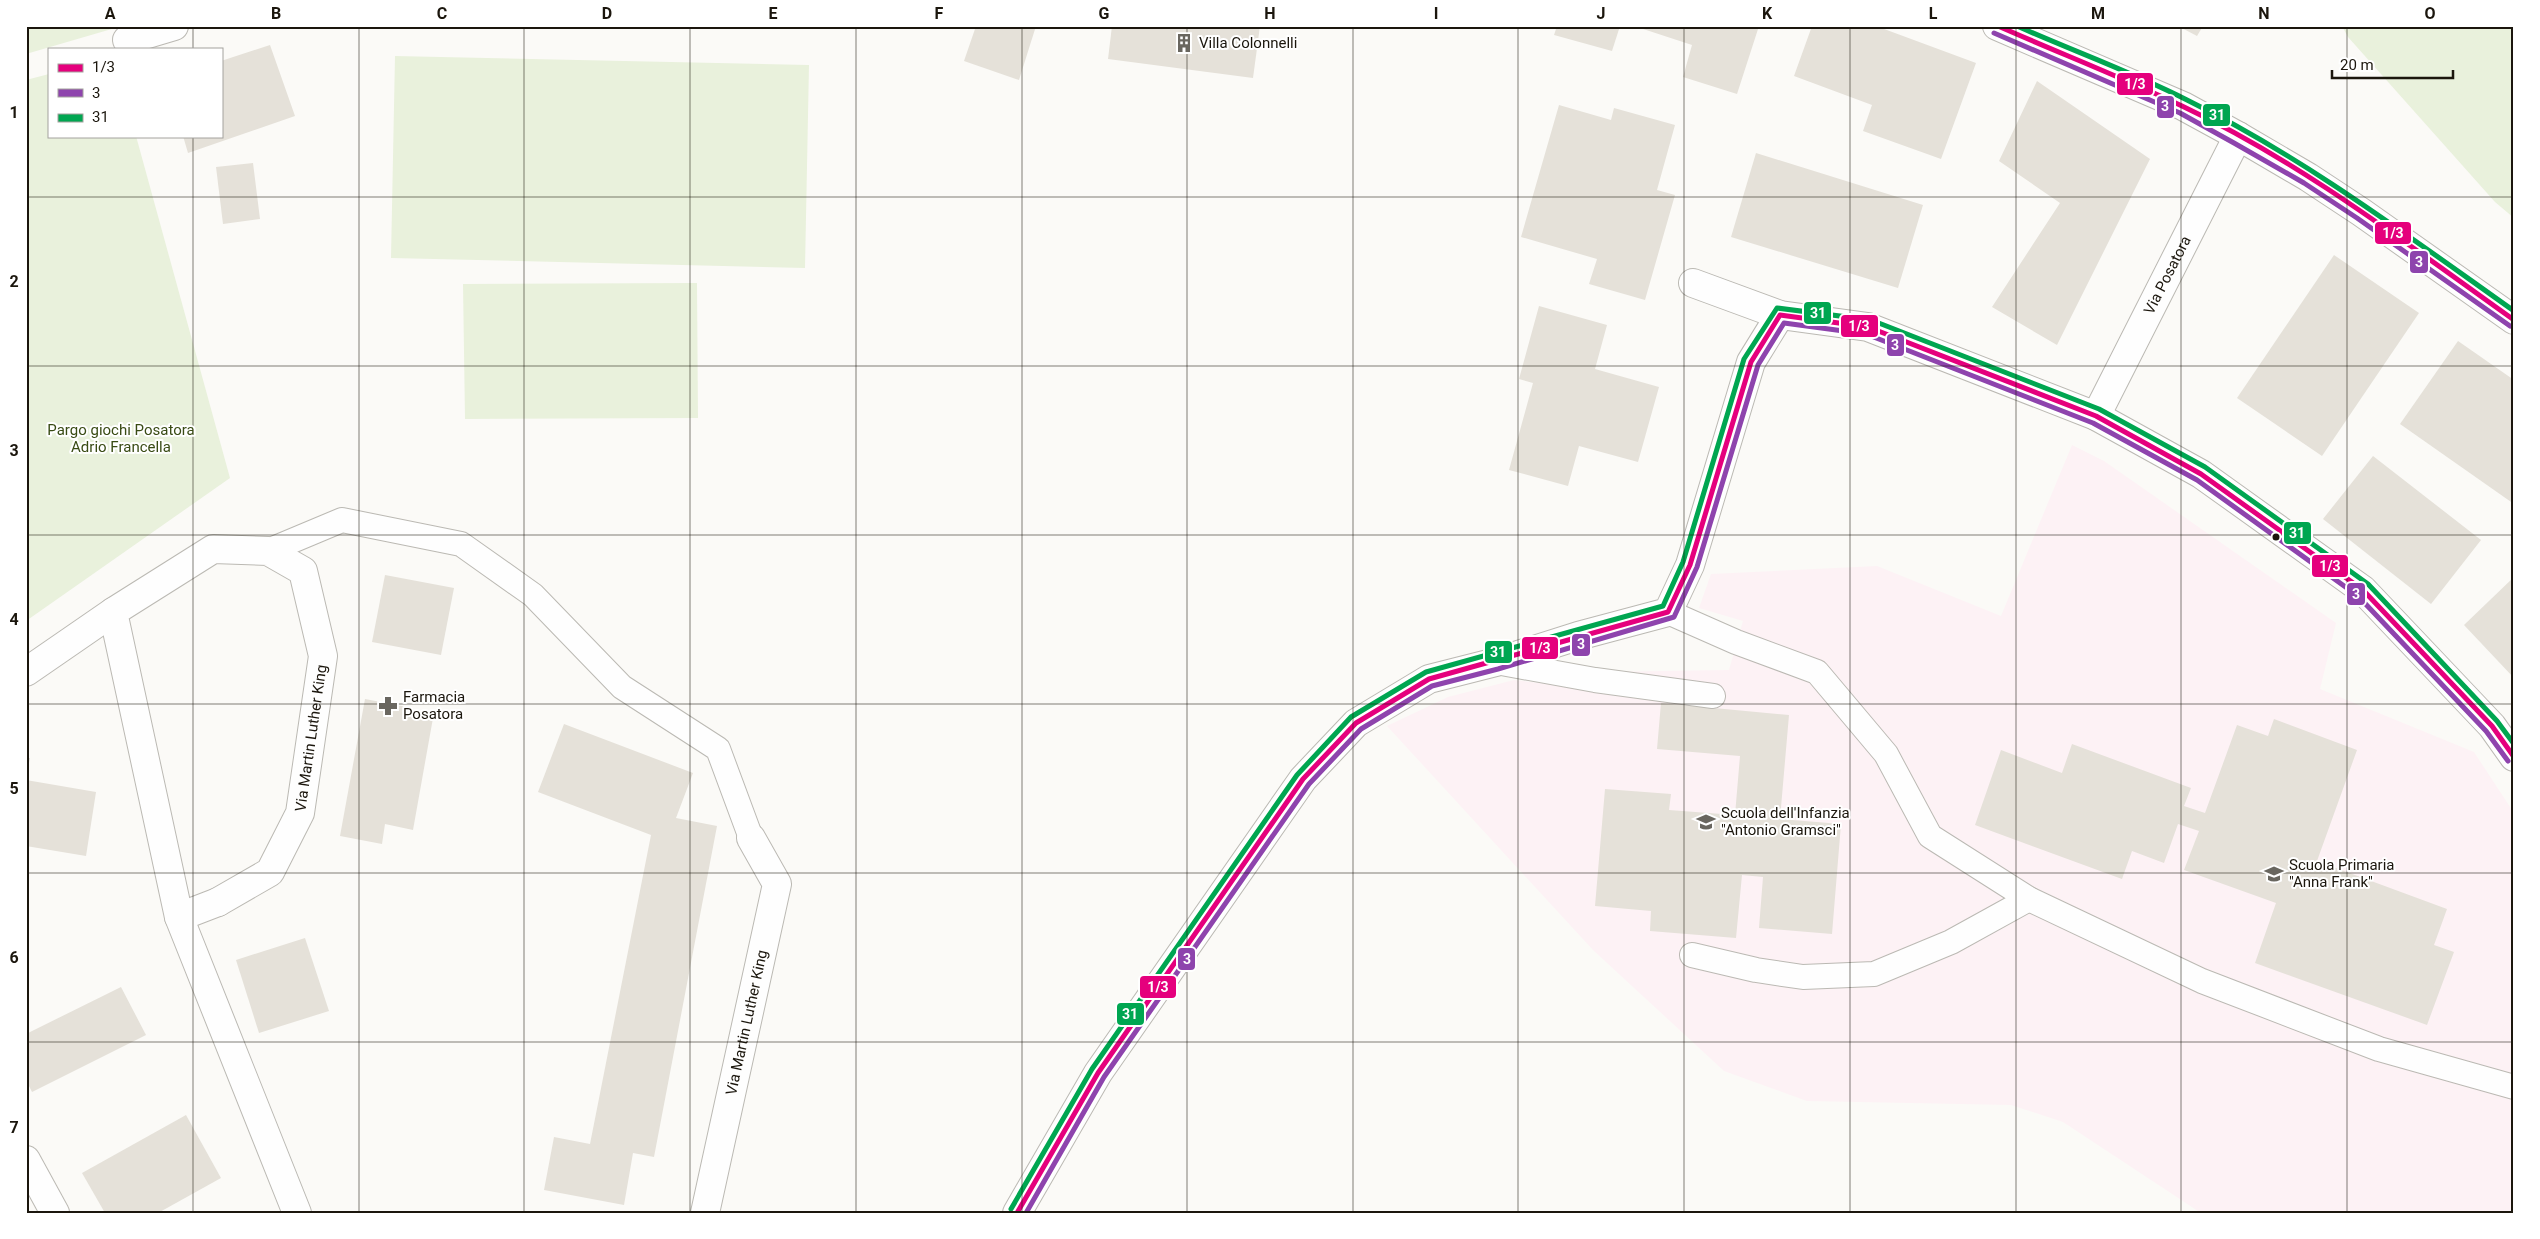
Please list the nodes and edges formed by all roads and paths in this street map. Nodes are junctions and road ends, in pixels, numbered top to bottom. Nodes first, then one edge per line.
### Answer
1 (174, 26) edge
2 (1997, 26) edge
3 (127, 40) dead end
4 (2238, 136) junction
5 (1693, 284) dead end
6 (1780, 314) junction
7 (2514, 320) edge
8 (2096, 416) junction
9 (268, 551) junction
10 (113, 612) junction
11 (1668, 612) junction
12 (1496, 662) junction
13 (26, 672) edge
14 (1712, 696) dead end
15 (2514, 757) edge
16 (751, 838) joint
17 (2029, 899) junction
18 (179, 917) junction
19 (1692, 954) dead end
20 (2514, 1087) edge
21 (26, 1160) edge
22 (296, 1212) edge
23 (1017, 1212) edge
24 (56, 1213) edge
25 (705, 1213) edge

1 - 3 street
2 - 4 street
4 - 7 street
4 - 8 street, Via Posatora
5 - 6 street
6 - 8 street
6 - 11 street
8 - 15 street
9 - 10 street, Via Martin Luther King
9 - 16 lane
9 - 18 street, Via Martin Luther King
10 - 13 street, Via Martin Luther King
10 - 18 street
11 - 12 street
11 - 17 lane
12 - 14 lane
12 - 23 street
16 - 25 street, Via Martin Luther King
17 - 19 lane
17 - 20 lane
18 - 22 street
21 - 24 street

